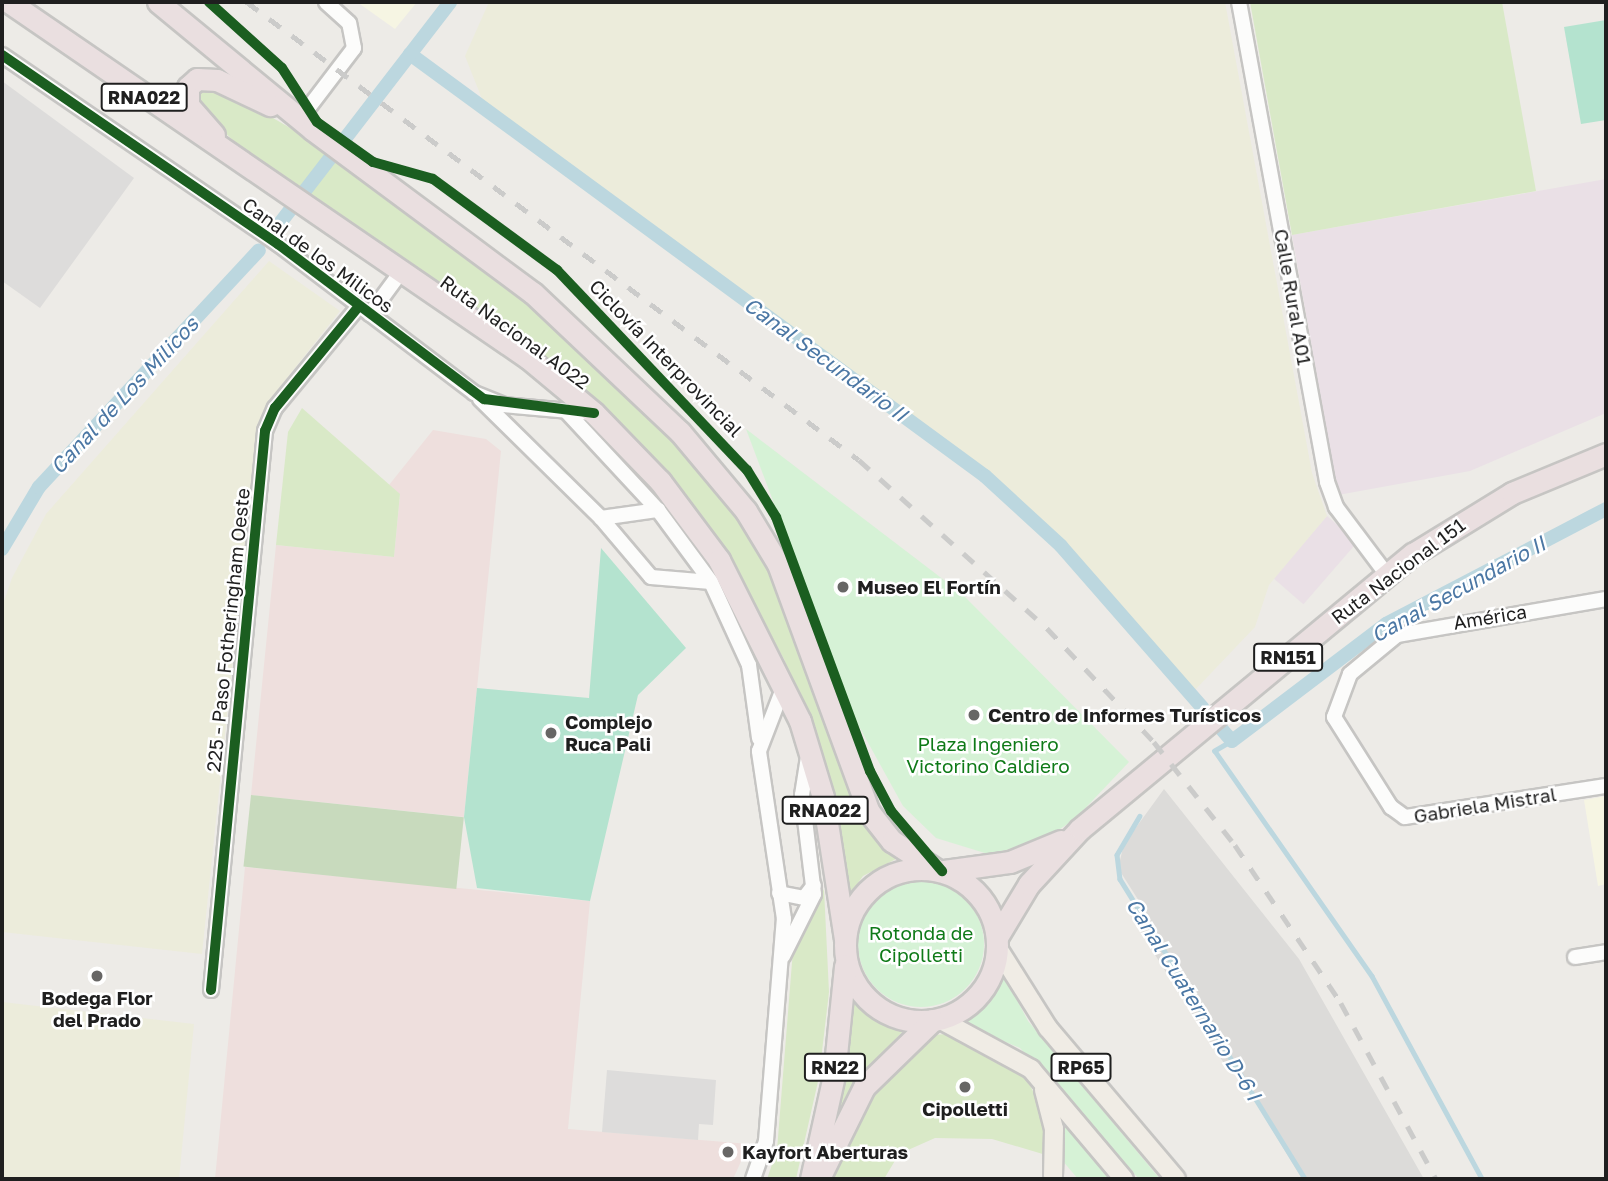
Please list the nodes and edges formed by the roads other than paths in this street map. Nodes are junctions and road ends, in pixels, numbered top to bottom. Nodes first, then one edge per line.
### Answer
1 (9, 2) edge
2 (158, 2) edge
3 (326, 2) edge
4 (1240, 2) edge
5 (2, 55) edge
6 (306, 124) junction
7 (253, 174) junction
8 (401, 272) junction
9 (364, 310) junction
10 (474, 393) junction
11 (566, 411) junction
12 (594, 413) junction
13 (1606, 454) edge
14 (658, 510) junction
15 (601, 517) junction
16 (1387, 575) junction
17 (711, 582) junction
18 (1606, 598) edge
19 (784, 686) junction
20 (1334, 717) joint
21 (760, 740) junction
22 (809, 748) junction
23 (1606, 786) edge
24 (1080, 829) junction
25 (939, 870) junction
26 (815, 884) junction
27 (779, 893) junction
28 (997, 942) junction
29 (845, 946) junction
30 (1606, 952) edge
31 (1575, 957) dead end
32 (781, 960) junction
33 (211, 990) dead end
34 (936, 1020) junction
35 (1031, 1069) junction
36 (1055, 1177) edge
37 (753, 1179) edge
38 (810, 1179) edge
39 (818, 1179) edge
40 (1124, 1179) edge
41 (1176, 1179) edge

1 - 7 highway, Ruta Nacional A022 / RNA022
2 - 6 highway, Ruta Nacional A022 / RNA022
3 - 6 street
4 - 16 street, Calle Rural A01
5 - 9 street, Canal de los Milicos
6 - 7 highway
6 - 25 highway, Ruta Nacional A022 / RNA022
7 - 8 highway, Ruta Nacional A022 / RNA022
8 - 9 street, 225 - Paso Fotheringham Oeste
8 - 12 highway, Ruta Nacional A022 / RNA022
9 - 10 street, Canal de los Milicos
9 - 33 street, 225 - Paso Fotheringham Oeste
10 - 11 street, Canal de los Milicos
10 - 15 street
11 - 12 street, Canal de los Milicos
11 - 14 street
12 - 19 highway, Ruta Nacional A022 / RNA022
13 - 16 highway, Ruta Nacional 151 / RN151
14 - 15 street
14 - 17 street
15 - 17 street
16 - 24 highway, Ruta Nacional 151 / RN151
17 - 21 street
18 - 20 street, América
19 - 21 street
19 - 22 highway, Ruta Nacional A022 / RNA022
20 - 23 street, Gabriela Mistral
21 - 27 street
22 - 26 street
22 - 29 highway, Ruta Nacional A022 / RNA022
24 - 25 highway, Ruta Nacional 151 / RN151
24 - 28 highway, Ruta Nacional 151 / RN151
25 - 28 highway
25 - 29 highway, RN22
26 - 27 street
26 - 32 street
27 - 32 street
28 - 34 highway, RN22
28 - 41 main road, RP65
29 - 34 highway
29 - 38 highway, RN22
30 - 31 street
32 - 37 street
34 - 35 main road, RP65
34 - 39 highway, RN22
35 - 36 main road
35 - 40 main road, RP65

